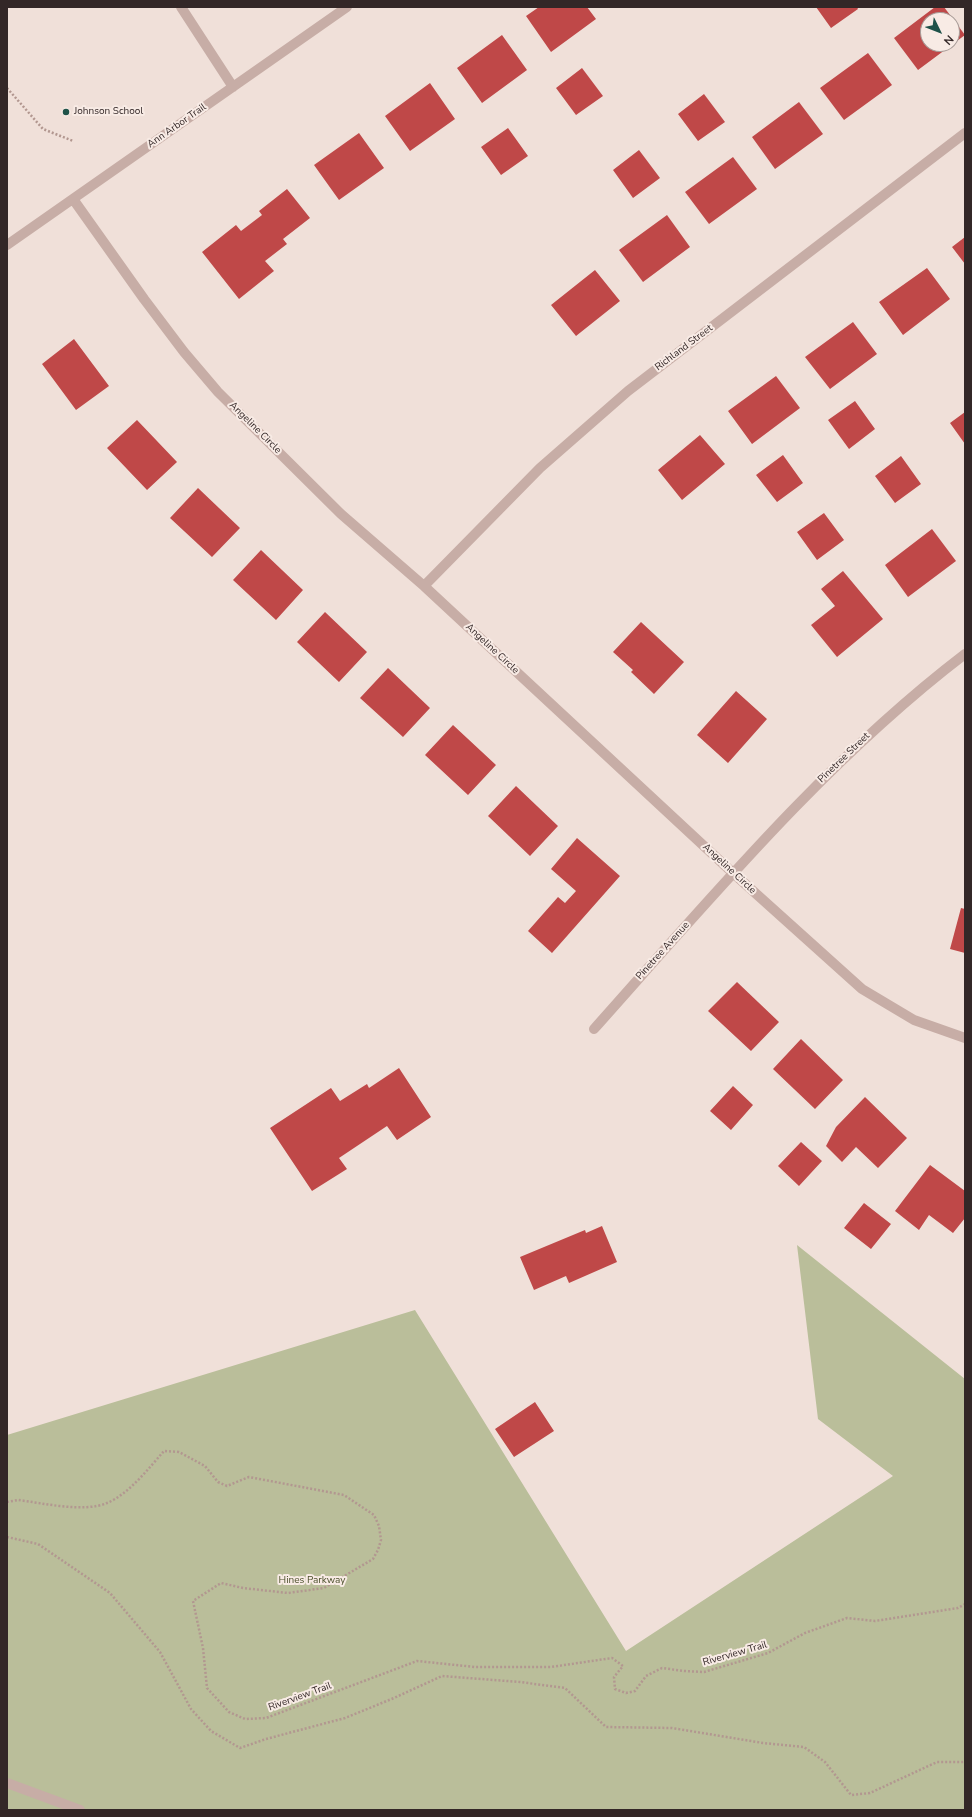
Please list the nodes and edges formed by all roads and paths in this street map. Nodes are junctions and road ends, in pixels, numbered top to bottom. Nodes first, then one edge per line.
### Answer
1 (181, 7) edge
2 (347, 7) edge
3 (233, 86) junction
4 (7, 88) edge
5 (965, 132) edge
6 (73, 141) dead end
7 (73, 199) junction
8 (7, 245) edge
9 (424, 586) junction
10 (965, 654) edge
11 (733, 873) junction
12 (594, 1029) dead end
13 (965, 1038) edge
14 (7, 1502) edge
15 (7, 1537) edge
16 (965, 1604) edge
17 (965, 1762) edge
18 (7, 1782) edge
19 (80, 1810) edge

1 - 3 street
2 - 3 street, Ann Arbor Trail
3 - 7 street, Ann Arbor Trail
4 - 6 path
5 - 9 street, Richland Street
7 - 8 street, Ann Arbor Trail
7 - 9 street, Angeline Circle
9 - 11 street, Angeline Circle
10 - 11 street, Pinetree Street
11 - 12 street, Pinetree Avenue
11 - 13 street, Angeline Circle
14 - 16 path, Riverview Trail
15 - 17 path
18 - 19 street

